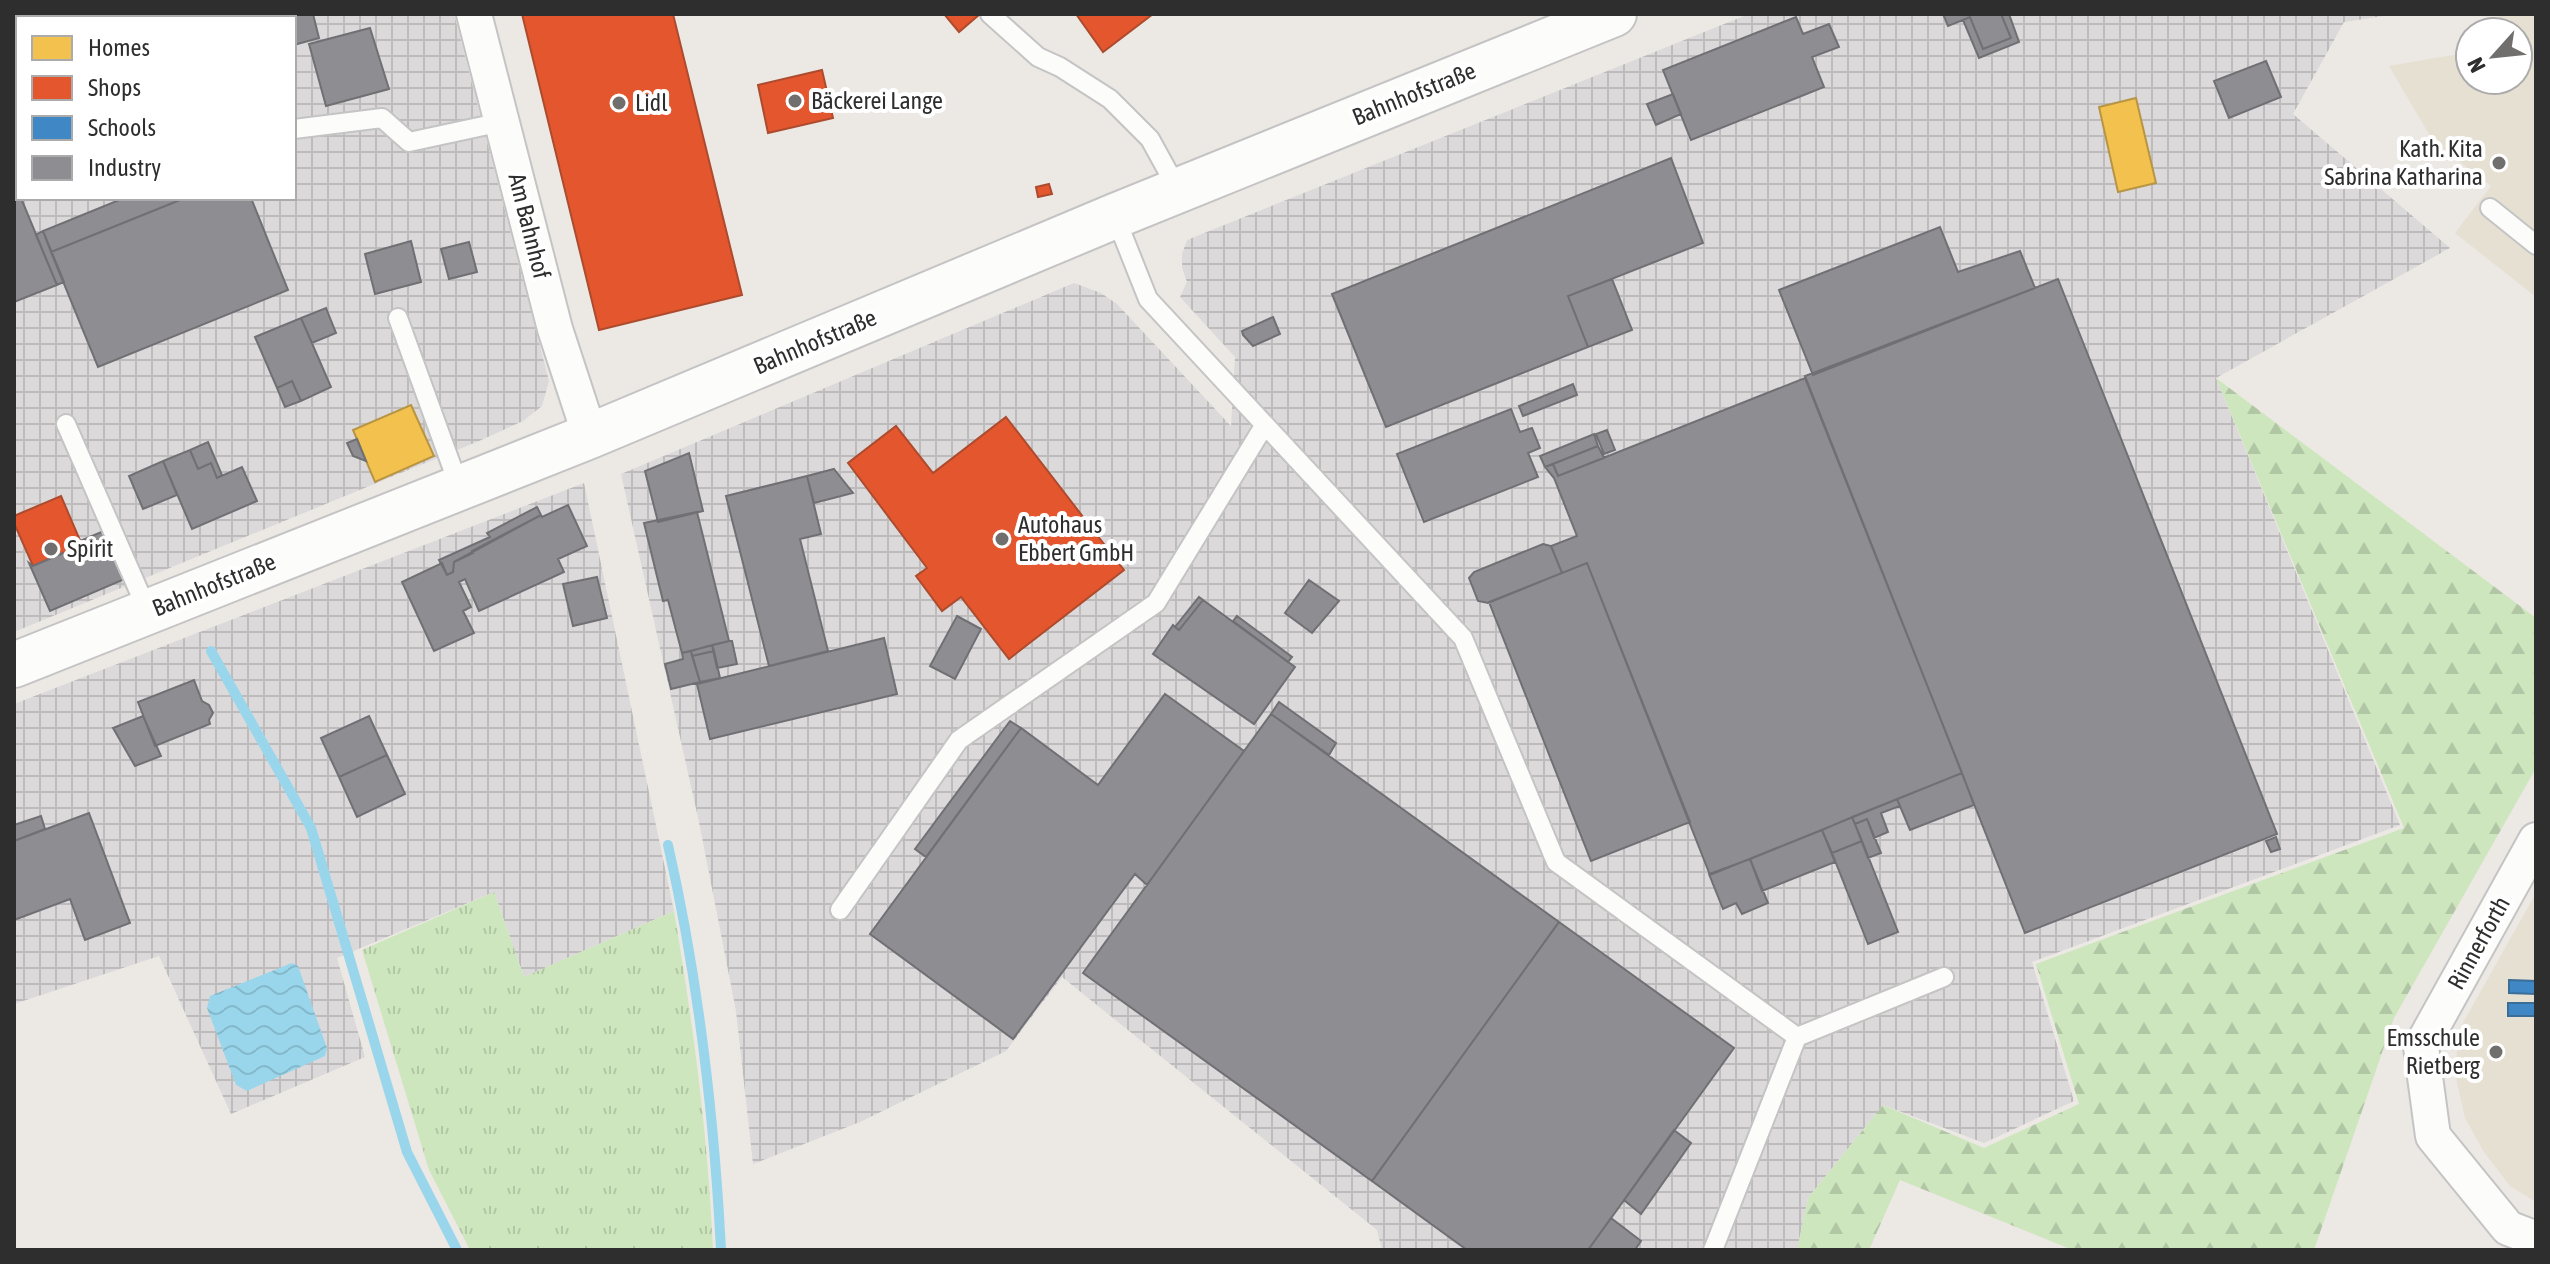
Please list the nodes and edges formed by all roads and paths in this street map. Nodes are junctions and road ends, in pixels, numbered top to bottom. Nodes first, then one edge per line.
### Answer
1 (474, 14) edge
2 (990, 14) edge
3 (1614, 14) edge
4 (502, 122) junction
5 (296, 129) edge
6 (1178, 190) junction
7 (2490, 208) dead end
8 (1115, 216) junction
9 (2536, 245) edge
10 (398, 318) dead end
11 (66, 424) dead end
12 (1264, 426) junction
13 (590, 436) junction
14 (460, 489) junction
15 (148, 612) junction
16 (14, 665) edge
17 (2536, 840) edge
18 (840, 910) dead end
19 (1944, 977) dead end
20 (1797, 1037) junction
21 (2536, 1239) edge
22 (1713, 1250) edge

1 - 4 street, Am Bahnhof
2 - 6 lane
3 - 6 main road, Bahnhofstraße
4 - 5 lane
4 - 13 street, Am Bahnhof
6 - 8 main road, Bahnhofstraße
7 - 9 lane
8 - 12 lane
8 - 13 main road, Bahnhofstraße
10 - 14 lane
11 - 15 lane
12 - 18 lane
12 - 20 lane
13 - 14 main road, Bahnhofstraße
14 - 15 main road, Bahnhofstraße
15 - 16 main road, Bahnhofstraße
17 - 21 street, Rinnerforth
19 - 20 lane
20 - 22 lane

